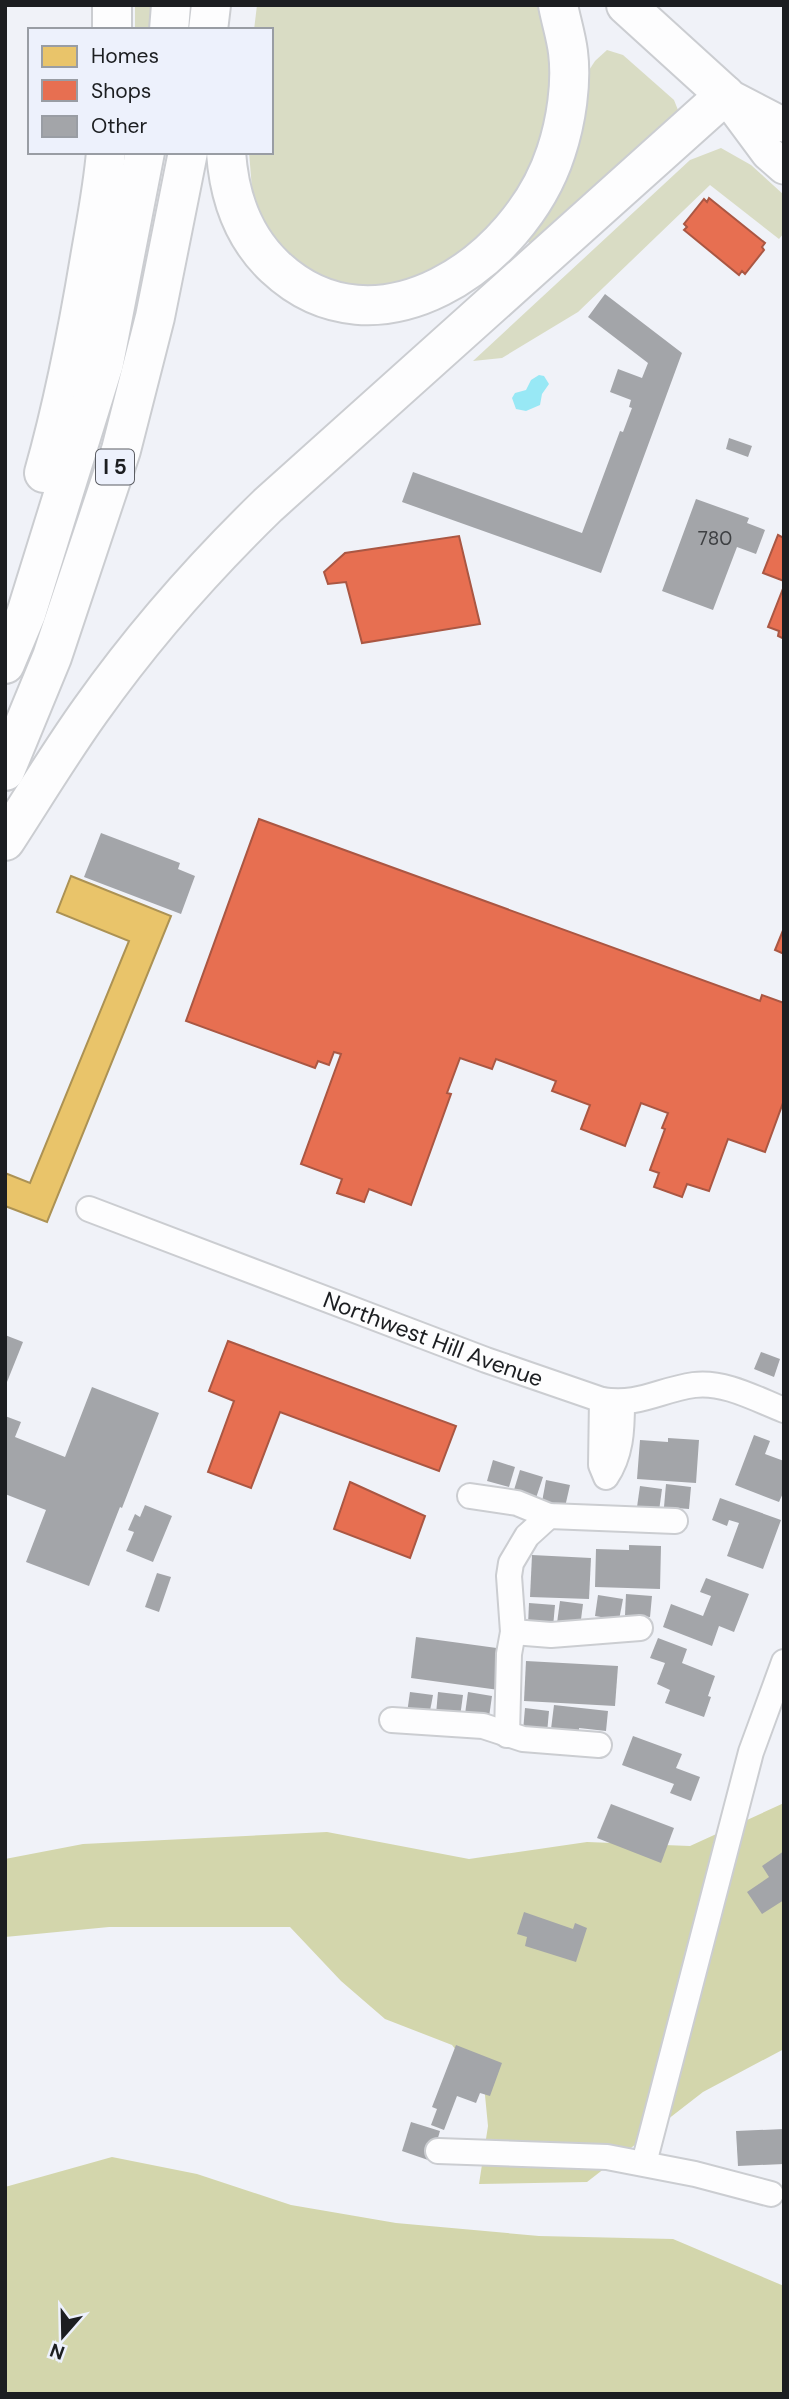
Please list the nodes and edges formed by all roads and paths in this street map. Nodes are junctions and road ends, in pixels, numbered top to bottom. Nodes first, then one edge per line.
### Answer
1 (112, 5) edge
2 (171, 5) edge
3 (211, 5) edge
4 (231, 5) edge
5 (558, 5) edge
6 (626, 5) edge
7 (112, 28) edge
8 (169, 28) edge
9 (208, 28) edge
10 (230, 28) edge
11 (725, 95) junction
12 (784, 125) edge
13 (106, 154) edge
14 (145, 154) edge
15 (188, 154) edge
16 (226, 154) edge
17 (784, 167) edge
18 (5, 604) edge
19 (5, 664) edge
20 (5, 771) edge
21 (5, 841) edge
22 (89, 1209) dead end
23 (612, 1402) junction
24 (784, 1410) edge
25 (470, 1496) dead end
26 (549, 1516) junction
27 (591, 1518) junction
28 (675, 1521) dead end
29 (640, 1628) dead end
30 (513, 1632) junction
31 (784, 1662) edge
32 (392, 1720) dead end
33 (507, 1734) junction
34 (598, 1745) dead end
35 (438, 2151) dead end
36 (644, 2163) junction
37 (771, 2194) dead end

1 - 7 main road
2 - 8 main road
3 - 9 main road
4 - 10 main road
5 - 16 main road
6 - 11 main road
11 - 12 main road
11 - 17 main road
11 - 21 main road
13 - 18 main road
14 - 19 main road, I 5
15 - 20 main road, I 5
22 - 23 street, Northwest Hill Avenue
23 - 24 street
23 - 27 street
25 - 26 street
26 - 27 street
26 - 30 street
27 - 28 street
29 - 30 street
30 - 33 street
31 - 36 street
32 - 33 street
33 - 34 street
35 - 36 street
36 - 37 street

